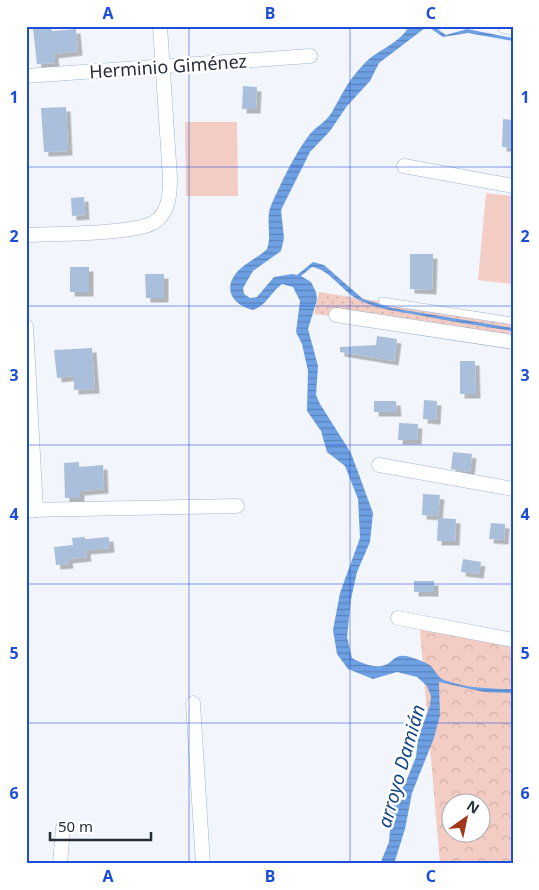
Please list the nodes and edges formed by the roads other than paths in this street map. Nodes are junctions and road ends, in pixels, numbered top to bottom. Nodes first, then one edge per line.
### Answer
1 (160, 26) edge
2 (504, 26) edge
3 (513, 28) edge
4 (310, 56) dead end
5 (163, 67) junction
6 (26, 76) edge
7 (404, 166) dead end
8 (513, 186) edge
9 (26, 236) edge
10 (382, 301) dead end
11 (336, 315) dead end
12 (513, 321) edge
13 (26, 326) edge
14 (513, 342) edge
15 (379, 465) dead end
16 (513, 489) edge
17 (236, 506) dead end
18 (31, 510) edge
19 (398, 618) dead end
20 (513, 640) edge
21 (193, 703) dead end
22 (63, 828) dead end
23 (60, 864) edge
24 (203, 864) edge

1 - 5 street
2 - 3 street
4 - 5 street, Herminio Giménez
5 - 6 street, Herminio Giménez
5 - 9 street
7 - 8 street
10 - 12 lane
11 - 14 street
13 - 18 street
15 - 16 street
17 - 18 street
19 - 20 street
21 - 24 street
22 - 23 street

